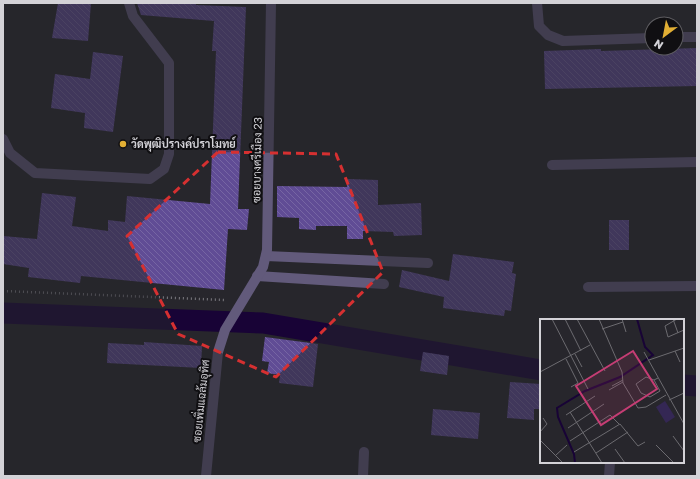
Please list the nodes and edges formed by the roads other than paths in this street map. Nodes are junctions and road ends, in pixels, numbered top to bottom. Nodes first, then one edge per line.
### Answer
1 (129, 3) edge
2 (271, 3) edge
3 (537, 3) edge
4 (684, 37) edge
5 (697, 37) edge
6 (644, 38) edge
7 (3, 139) edge
8 (697, 162) edge
9 (552, 165) dead end
10 (266, 256) junction
11 (428, 263) dead end
12 (257, 276) junction
13 (384, 284) dead end
14 (697, 286) edge
15 (588, 287) dead end
16 (239, 305) joint
17 (364, 452) dead end
18 (610, 463) edge
19 (206, 476) edge
20 (363, 476) edge
21 (609, 476) edge

1 - 7 street
2 - 10 street, ซอยบางศรีเมือง 23
3 - 6 street
4 - 5 street
8 - 9 street
10 - 11 street
10 - 12 street, ซอยบางศรีเมือง 23
12 - 13 street
12 - 16 street, ซอยบางศรีเมือง 23
14 - 15 street
16 - 19 street, ซอยเพิ่มแฉล้มอุทิศ
17 - 20 street
18 - 21 street

